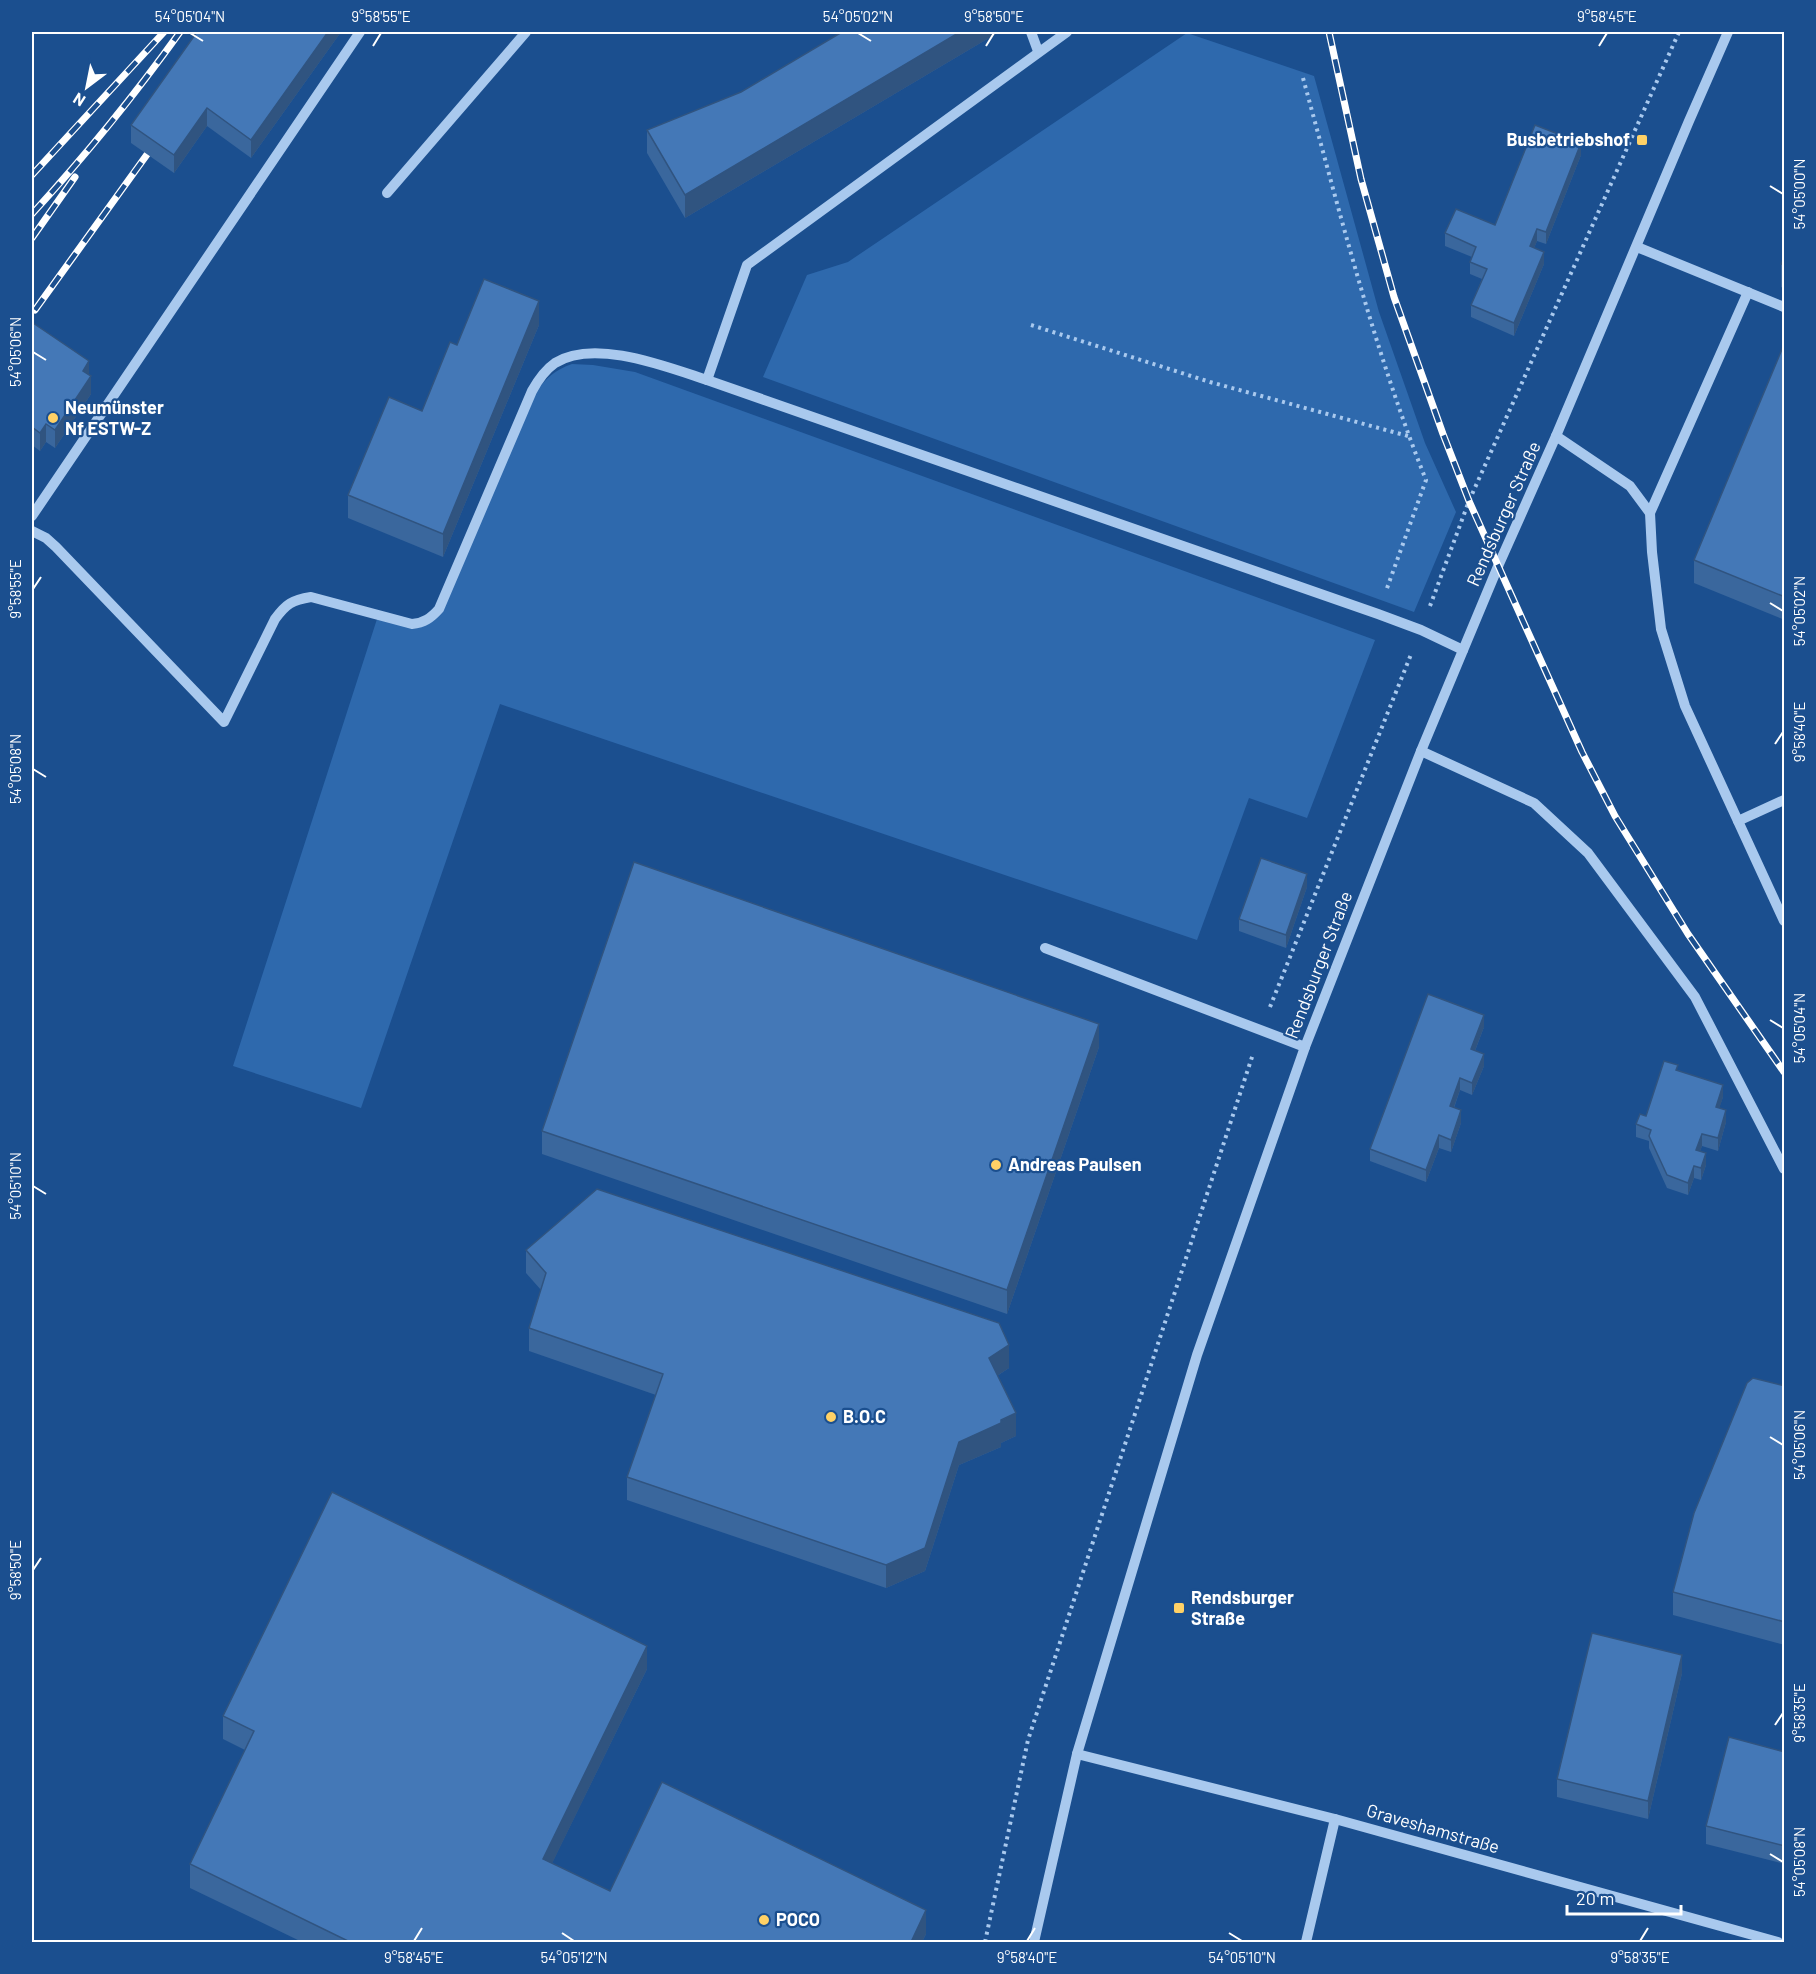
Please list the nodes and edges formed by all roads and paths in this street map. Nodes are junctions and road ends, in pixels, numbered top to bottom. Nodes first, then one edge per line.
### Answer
1 (360, 32) edge
2 (526, 32) edge
3 (1031, 32) edge
4 (1067, 32) edge
5 (1679, 32) edge
6 (1728, 32) edge
7 (1038, 51) junction
8 (1303, 78) dead end
9 (387, 193) dead end
10 (1637, 247) junction
11 (1748, 292) junction
12 (1785, 307) edge
13 (1031, 325) dead end
14 (707, 380) junction
15 (1409, 436) junction
16 (1556, 436) junction
17 (1650, 513) junction
18 (32, 516) edge
19 (32, 531) edge
20 (1378, 614) junction
21 (1421, 630) junction
22 (1464, 650) junction
23 (1421, 751) junction
24 (1785, 800) edge
25 (1738, 821) junction
26 (1785, 921) edge
27 (1045, 948) dead end
28 (1261, 1031) junction
29 (1305, 1047) junction
30 (1785, 1169) edge
31 (1077, 1754) junction
32 (1335, 1819) junction
33 (985, 1942) edge
34 (1034, 1942) edge
35 (1306, 1942) edge
36 (1772, 1942) edge

1 - 18 street
2 - 9 street
3 - 7 street
4 - 7 street
5 - 21 path
6 - 10 street, Rendsburger Straße
7 - 14 street
8 - 15 path
10 - 11 street
10 - 16 street, Rendsburger Straße
11 - 12 street
11 - 17 street
13 - 15 path
14 - 19 street
14 - 20 street
15 - 20 path
16 - 17 street
16 - 22 street, Rendsburger Straße
17 - 25 street
20 - 21 street
21 - 22 street
21 - 28 path
22 - 23 street, Rendsburger Straße
23 - 29 street, Rendsburger Straße
23 - 30 street
24 - 25 street
25 - 26 street
27 - 28 street
28 - 29 street
28 - 33 path
29 - 31 street, Rendsburger Straße
31 - 32 street, Graveshamstraße
31 - 34 street, Rendsburger Straße
32 - 35 street
32 - 36 street, Graveshamstraße

